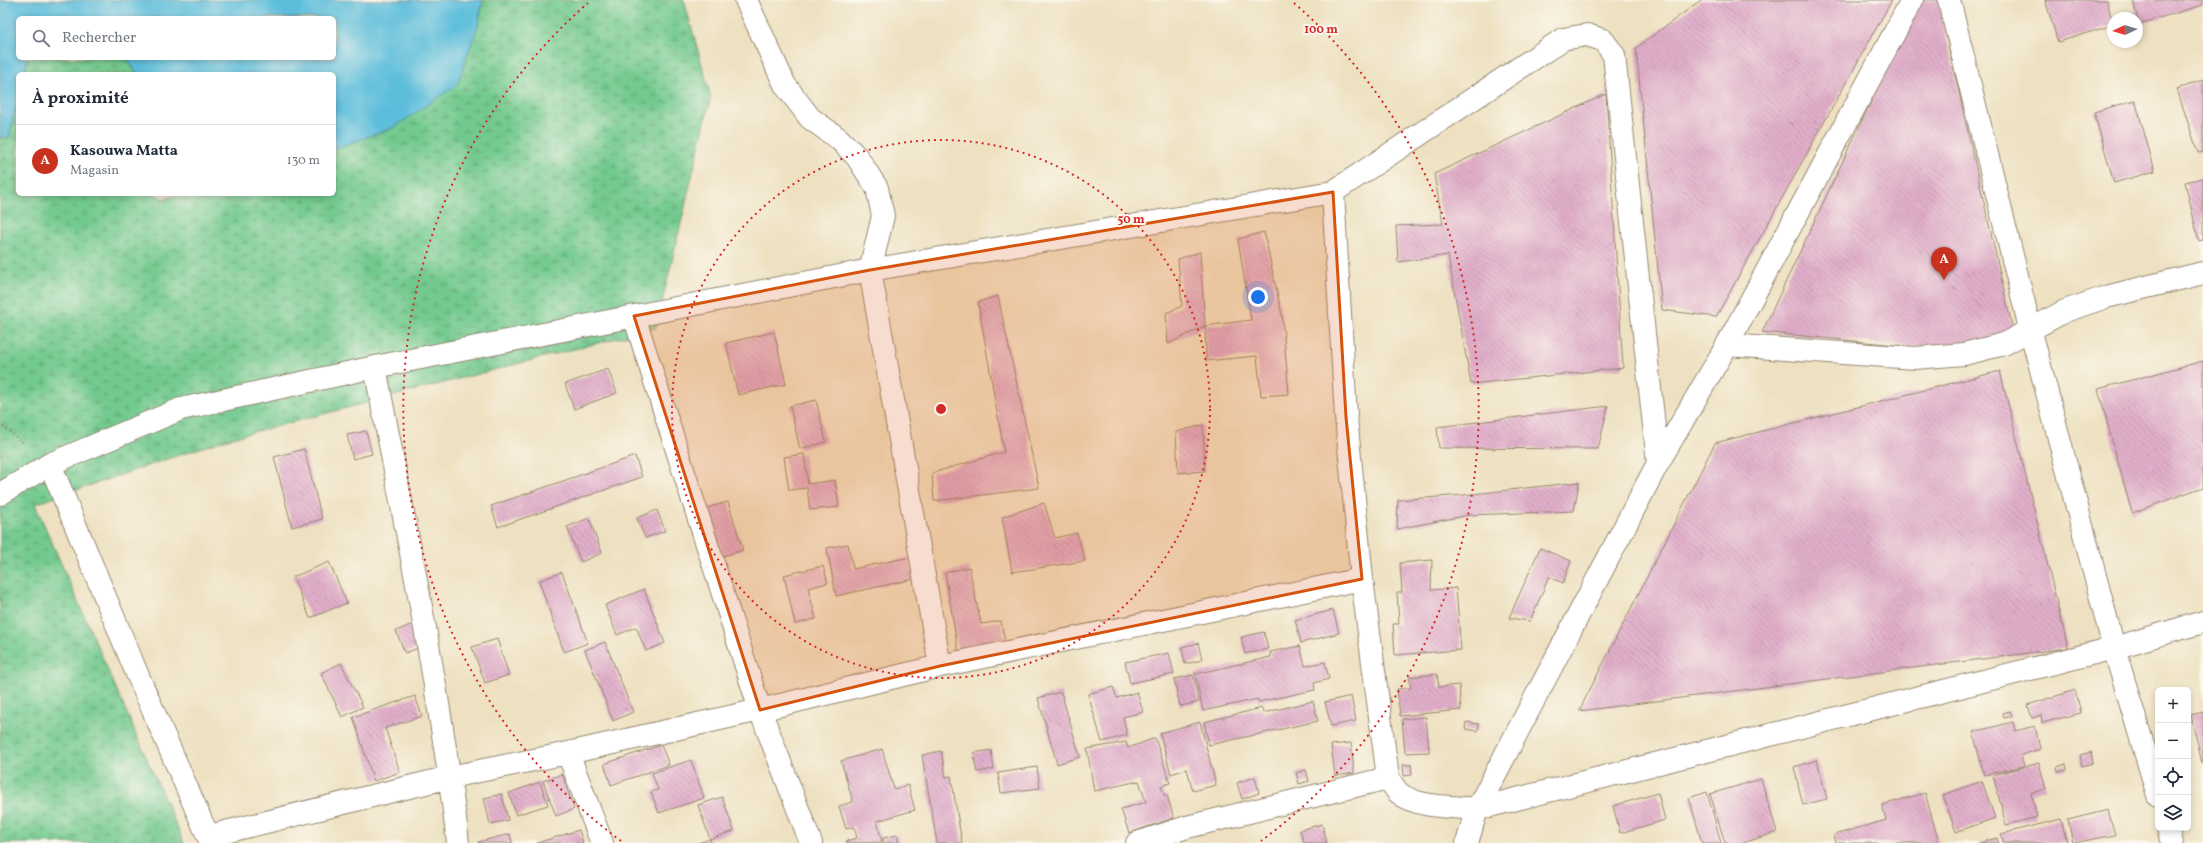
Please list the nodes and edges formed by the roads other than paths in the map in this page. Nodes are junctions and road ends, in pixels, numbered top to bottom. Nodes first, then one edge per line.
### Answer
1 (746, 0) edge
2 (1912, 0) edge
3 (1949, 0) edge
4 (1333, 192) junction
5 (870, 270) junction
6 (2203, 273) edge
7 (634, 316) junction
8 (2030, 328) junction
9 (1727, 345) junction
10 (375, 367) junction
11 (1658, 463) junction
12 (50, 464) junction
13 (0, 494) edge
14 (1362, 579) junction
15 (2203, 622) edge
16 (2114, 648) junction
17 (940, 666) junction
18 (760, 710) junction
19 (568, 753) junction
20 (450, 777) junction
21 (1388, 778) junction
22 (2155, 785) edge
23 (1477, 809) junction
24 (2169, 831) edge
25 (210, 840) edge
26 (458, 843) edge
27 (602, 843) edge
28 (811, 843) edge
29 (1137, 843) edge
30 (1467, 843) edge
31 (2172, 843) edge

1 - 5 street
2 - 9 street
3 - 8 street
4 - 5 street
4 - 11 street
4 - 14 street
5 - 7 street
5 - 17 street
6 - 8 street
7 - 10 street
7 - 18 street
8 - 9 street
8 - 16 street
9 - 11 street
10 - 12 street
10 - 20 street
11 - 23 street
12 - 13 street
12 - 25 street
14 - 17 street
14 - 21 street
15 - 16 street
16 - 22 street
16 - 23 street
17 - 18 street
18 - 19 street
18 - 28 street
19 - 20 street
19 - 27 street
20 - 25 street
20 - 26 street
21 - 23 street
21 - 29 street
23 - 30 street
24 - 31 street

